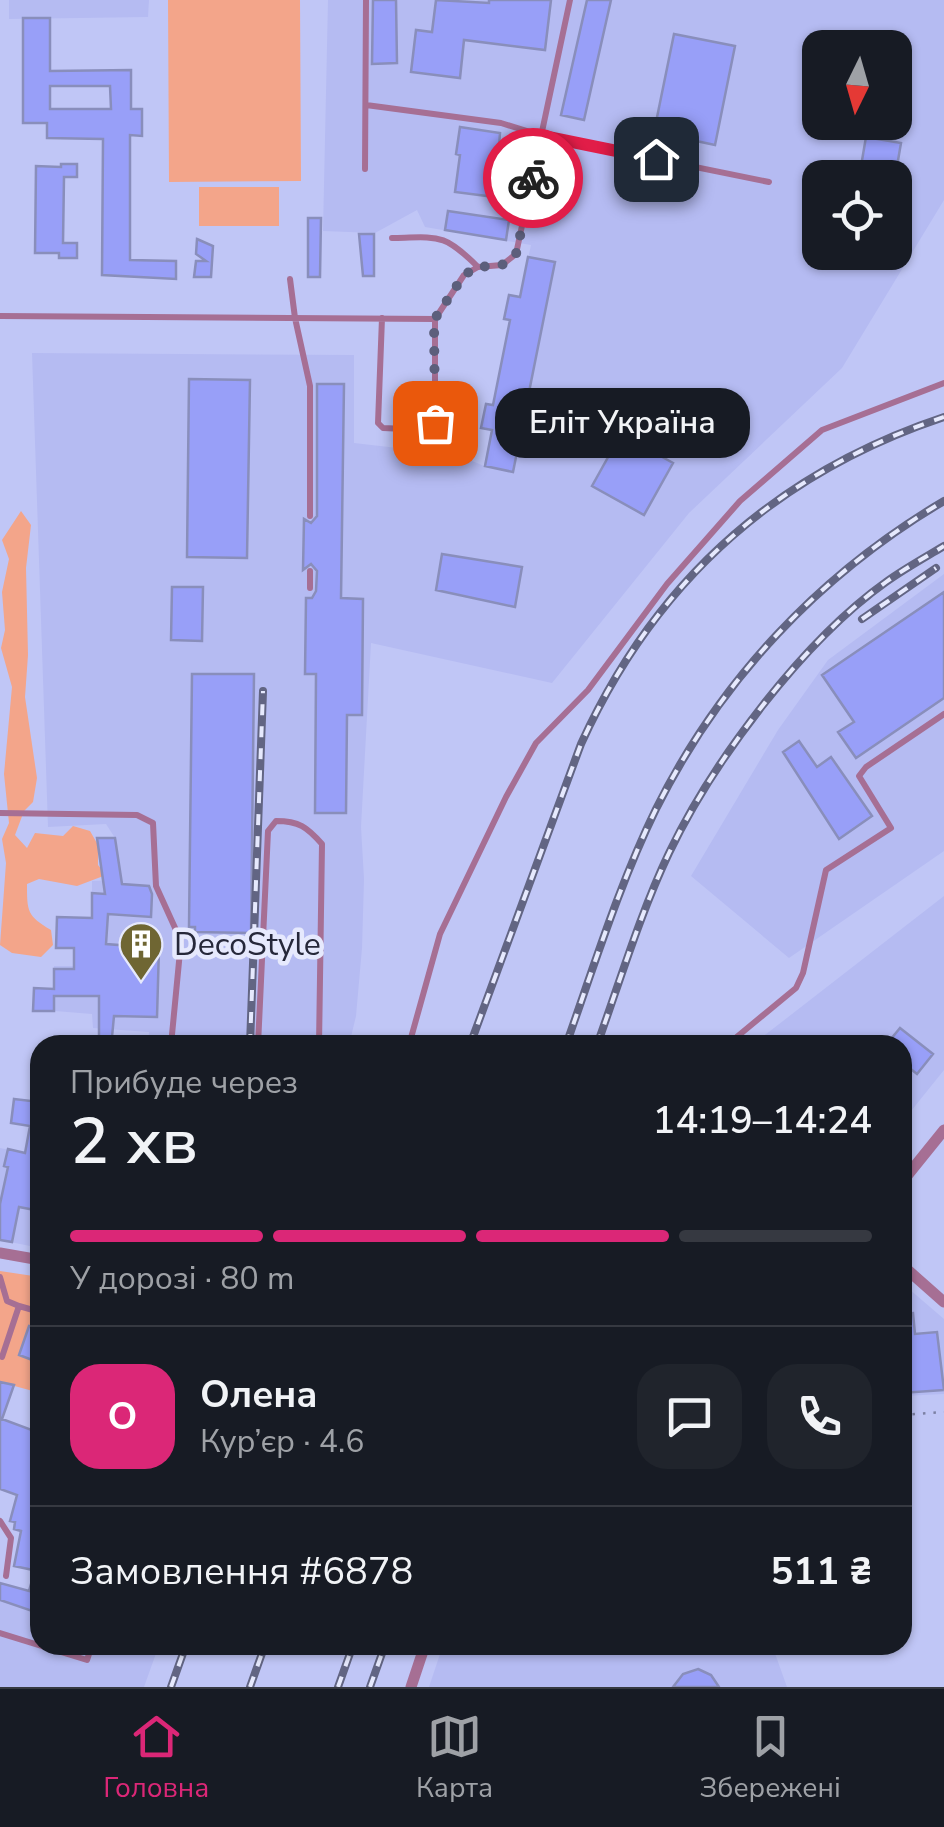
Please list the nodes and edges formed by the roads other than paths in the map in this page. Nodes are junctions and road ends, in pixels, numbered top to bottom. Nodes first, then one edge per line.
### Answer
1 (366, 0) edge
2 (570, 0) edge
3 (366, 105) junction
4 (543, 136) junction
5 (365, 170) dead end
6 (768, 182) dead end
7 (392, 238) dead end
8 (478, 267) junction
9 (290, 279) dead end
10 (0, 316) edge
11 (295, 318) junction
12 (382, 318) junction
13 (434, 320) junction
14 (944, 383) edge
15 (310, 516) dead end
16 (310, 571) dead end
17 (310, 588) dead end
18 (944, 714) edge
19 (0, 814) edge
20 (172, 1035) edge
21 (258, 1035) edge
22 (320, 1035) edge
23 (412, 1035) edge
24 (739, 1035) edge
25 (944, 1130) edge
26 (912, 1170) edge
27 (0, 1253) edge
28 (30, 1258) edge
29 (912, 1274) edge
30 (0, 1277) edge
31 (944, 1302) edge
32 (19, 1306) junction
33 (30, 1309) edge
34 (2, 1358) edge
35 (0, 1522) edge
36 (6, 1576) dead end
37 (0, 1633) edge
38 (30, 1642) edge
39 (422, 1655) edge
40 (411, 1687) edge

1 - 3 lane
2 - 4 lane
3 - 4 lane
3 - 5 lane
4 - 6 lane
4 - 8 lane
7 - 8 lane
8 - 13 lane
9 - 11 lane
10 - 11 lane
11 - 12 lane
11 - 15 lane
12 - 13 lane
12 - 13 lane
14 - 23 lane
16 - 17 lane
18 - 24 lane
19 - 20 lane
21 - 22 lane
25 - 26 street
27 - 28 street
29 - 31 street
30 - 32 lane
32 - 33 lane
32 - 34 lane
35 - 36 lane
37 - 38 lane
39 - 40 street

